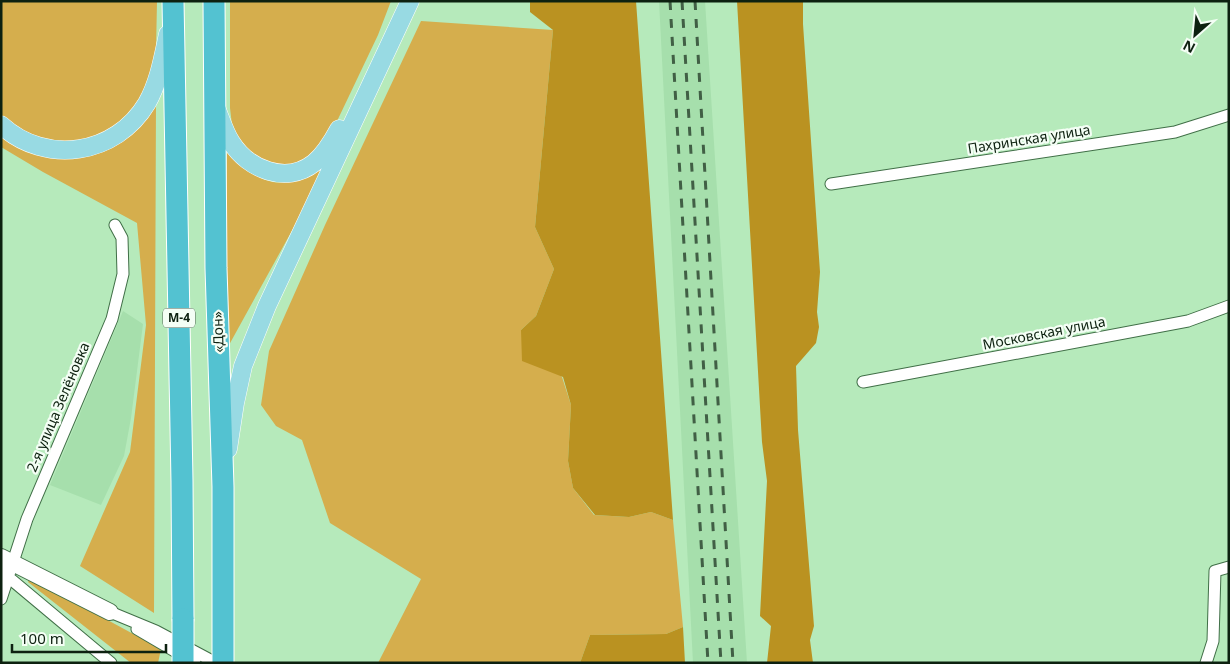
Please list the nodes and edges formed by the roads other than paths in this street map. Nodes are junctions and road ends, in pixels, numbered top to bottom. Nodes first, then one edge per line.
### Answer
1 (214, 1) edge
2 (397, 1) edge
3 (410, 1) edge
4 (173, 9) edge
5 (214, 103) junction
6 (1229, 115) edge
7 (1, 125) edge
8 (832, 184) dead end
9 (115, 225) dead end
10 (1229, 306) edge
11 (863, 382) dead end
12 (223, 487) junction
13 (6, 567) edge
14 (1229, 567) edge
15 (1, 599) edge
16 (110, 612) junction
17 (111, 663) edge
18 (183, 663) edge
19 (195, 663) edge
20 (216, 663) edge
21 (223, 663) edge
22 (1206, 663) edge

1 - 5 highway, «Дон»
2 - 5 main road
3 - 12 main road
4 - 7 main road
4 - 18 highway, М-4, bridge
5 - 12 highway, «Дон»
6 - 8 street, Пахринская улица
9 - 13 street, 2-я улица Зелёновка
10 - 11 street, Московская улица
12 - 21 highway, «Дон»
13 - 15 street, 2-я улица Зелёновка
13 - 16 street
13 - 17 street
14 - 22 street
16 - 19 street
16 - 20 street

